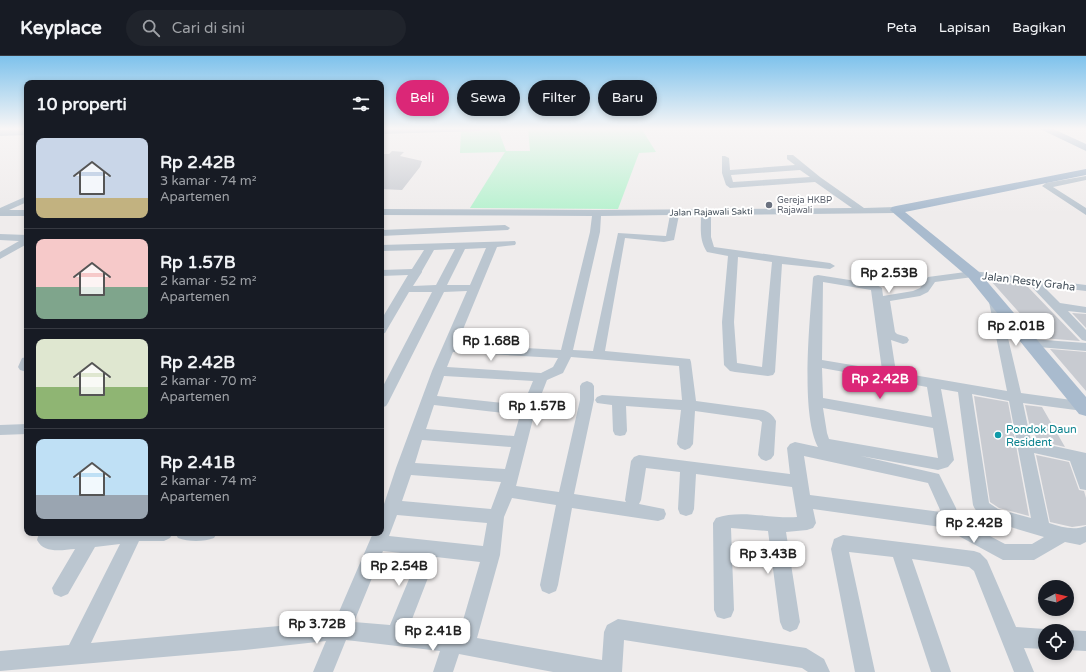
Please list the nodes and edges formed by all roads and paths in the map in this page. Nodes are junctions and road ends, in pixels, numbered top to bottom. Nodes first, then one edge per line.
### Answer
1 (790, 157) dead end
2 (725, 158) dead end
3 (802, 167) junction
4 (1086, 172) edge
5 (726, 173) junction
6 (1059, 177) junction
7 (1086, 178) edge
8 (817, 179) junction
9 (1070, 181) junction
10 (1086, 198) edge
11 (24, 200) edge
12 (1071, 202) junction
13 (896, 210) junction
14 (413, 211) junction
15 (864, 211) junction
16 (0, 212) edge
17 (384, 212) edge
18 (675, 212) junction
19 (706, 212) junction
20 (1086, 212) edge
21 (24, 213) edge
22 (597, 213) junction
23 (506, 228) dead end
24 (24, 232) edge
25 (409, 232) junction
26 (384, 233) edge
27 (0, 237) edge
28 (14, 237) junction
29 (24, 239) edge
30 (24, 241) edge
31 (511, 243) dead end
32 (462, 245) junction
33 (491, 245) junction
34 (431, 246) junction
35 (404, 247) junction
36 (384, 248) edge
37 (733, 254) junction
38 (0, 256) edge
39 (777, 260) junction
40 (830, 266) dead end
41 (417, 272) junction
42 (972, 274) junction
43 (384, 275) edge
44 (1033, 282) junction
45 (441, 288) junction
46 (473, 288) junction
47 (1086, 288) edge
48 (405, 289) junction
49 (995, 302) junction
50 (1055, 306) junction
51 (1086, 310) edge
52 (384, 325) edge
53 (1085, 334) edge
54 (903, 340) dead end
55 (1030, 343) junction
56 (1086, 347) edge
57 (448, 348) junction
58 (570, 354) junction
59 (598, 355) junction
60 (815, 363) junction
61 (439, 371) junction
62 (890, 376) junction
63 (541, 377) junction
64 (933, 383) junction
65 (587, 386) dead end
66 (964, 388) junction
67 (384, 397) edge
68 (1014, 397) junction
69 (429, 400) junction
70 (602, 400) dead end
71 (618, 401) junction
72 (816, 402) junction
73 (689, 405) junction
74 (1085, 408) edge
75 (528, 411) junction
76 (940, 424) junction
77 (24, 429) edge
78 (0, 430) edge
79 (620, 431) dead end
80 (416, 434) junction
81 (519, 442) junction
82 (685, 444) dead end
83 (1024, 445) junction
84 (766, 455) dead end
85 (1082, 459) edge
86 (688, 467) junction
87 (404, 468) junction
88 (798, 481) junction
89 (508, 484) junction
90 (1086, 484) edge
91 (565, 500) junction
92 (634, 500) dead end
93 (804, 501) junction
94 (391, 507) junction
95 (686, 509) dead end
96 (658, 514) dead end
97 (496, 517) junction
98 (951, 521) junction
99 (384, 523) edge
100 (776, 524) junction
101 (1042, 529) junction
102 (1062, 534) junction
103 (1086, 534) edge
104 (47, 536) edge
105 (100, 536) edge
106 (133, 536) edge
107 (380, 536) edge
108 (78, 538) edge
109 (378, 543) junction
110 (430, 549) junction
111 (900, 550) junction
112 (491, 556) junction
113 (549, 584) dead end
114 (61, 588) dead end
115 (724, 610) dead end
116 (790, 622) dead end
117 (340, 630) junction
118 (396, 636) junction
119 (1009, 637) junction
120 (1038, 639) edge
121 (1074, 640) edge
122 (1086, 641) edge
123 (459, 644) junction
124 (75, 654) junction
125 (0, 661) edge
126 (323, 672) edge
127 (443, 672) edge
128 (612, 672) edge
129 (820, 672) edge
130 (865, 672) edge
131 (941, 672) edge
132 (1024, 672) edge

1 - 3 street
2 - 5 street
3 - 5 street
3 - 8 street
4 - 6 main road, Jalan Rajawali Sakti
5 - 8 street
6 - 9 street
6 - 13 main road, Jalan Rajawali Sakti
7 - 9 street
8 - 15 street
9 - 12 street
10 - 12 street
11 - 16 street
12 - 20 street
13 - 15 street, Jalan Rajawali Sakti
13 - 42 main road
14 - 17 street, Jalan Rajawali Sakti
14 - 22 street, Jalan Rajawali Sakti
14 - 25 street
15 - 19 street, Jalan Rajawali Sakti
16 - 21 street
18 - 19 street, Jalan Rajawali Sakti
18 - 22 street, Jalan Rajawali Sakti
18 - 59 street
19 - 37 street
22 - 58 street
23 - 25 street
24 - 28 street
25 - 26 street
25 - 35 street
27 - 28 street
28 - 29 street
30 - 38 street
31 - 33 street
32 - 33 street
32 - 34 street
32 - 45 street
33 - 46 street
34 - 35 street
34 - 41 street
35 - 36 street
37 - 39 street
37 - 39 street
39 - 40 street
41 - 43 street
41 - 48 street
42 - 44 street, Jalan Resty Graha
42 - 49 main road
42 - 54 street, Jalan Resty Graha
44 - 47 street, Jalan Resty Graha
44 - 50 street
45 - 46 street
45 - 48 street
45 - 67 street
46 - 57 street
48 - 52 street
49 - 55 main road
49 - 68 street
50 - 51 street
50 - 53 street
55 - 56 street
55 - 74 main road
57 - 58 street
57 - 61 street
58 - 59 street
58 - 63 street
59 - 73 street
60 - 62 street
60 - 62 street
60 - 72 street
61 - 63 street
61 - 69 street
62 - 64 street
63 - 75 street
64 - 66 street
64 - 76 street
65 - 91 street
66 - 68 street
66 - 101 street
68 - 74 street
68 - 83 street
69 - 75 street
69 - 80 street
70 - 71 street
71 - 73 street
71 - 79 street
72 - 76 street
72 - 76 street
73 - 82 street
73 - 84 street
75 - 81 street
77 - 78 street
80 - 81 street
80 - 87 street
81 - 89 street
83 - 85 street
83 - 101 street
85 - 90 street
86 - 88 street
86 - 92 street
86 - 95 street
87 - 89 street
87 - 94 street
88 - 93 street
88 - 98 street
89 - 91 street
89 - 97 street
91 - 96 street
91 - 113 street
93 - 98 street
93 - 100 street
94 - 97 street
94 - 99 street
97 - 112 street
98 - 102 street
100 - 115 street
100 - 116 street
101 - 102 street
102 - 103 street
104 - 108 street
105 - 108 street
106 - 124 street
107 - 109 street
108 - 114 street
109 - 110 street
109 - 117 street
110 - 112 street
110 - 118 street
111 - 119 street
111 - 130 street
111 - 131 street
112 - 123 street
117 - 118 street
117 - 124 street
117 - 126 street
118 - 123 street
119 - 120 street
119 - 132 street
121 - 122 street
123 - 127 street
123 - 128 street
124 - 125 street
128 - 129 street

